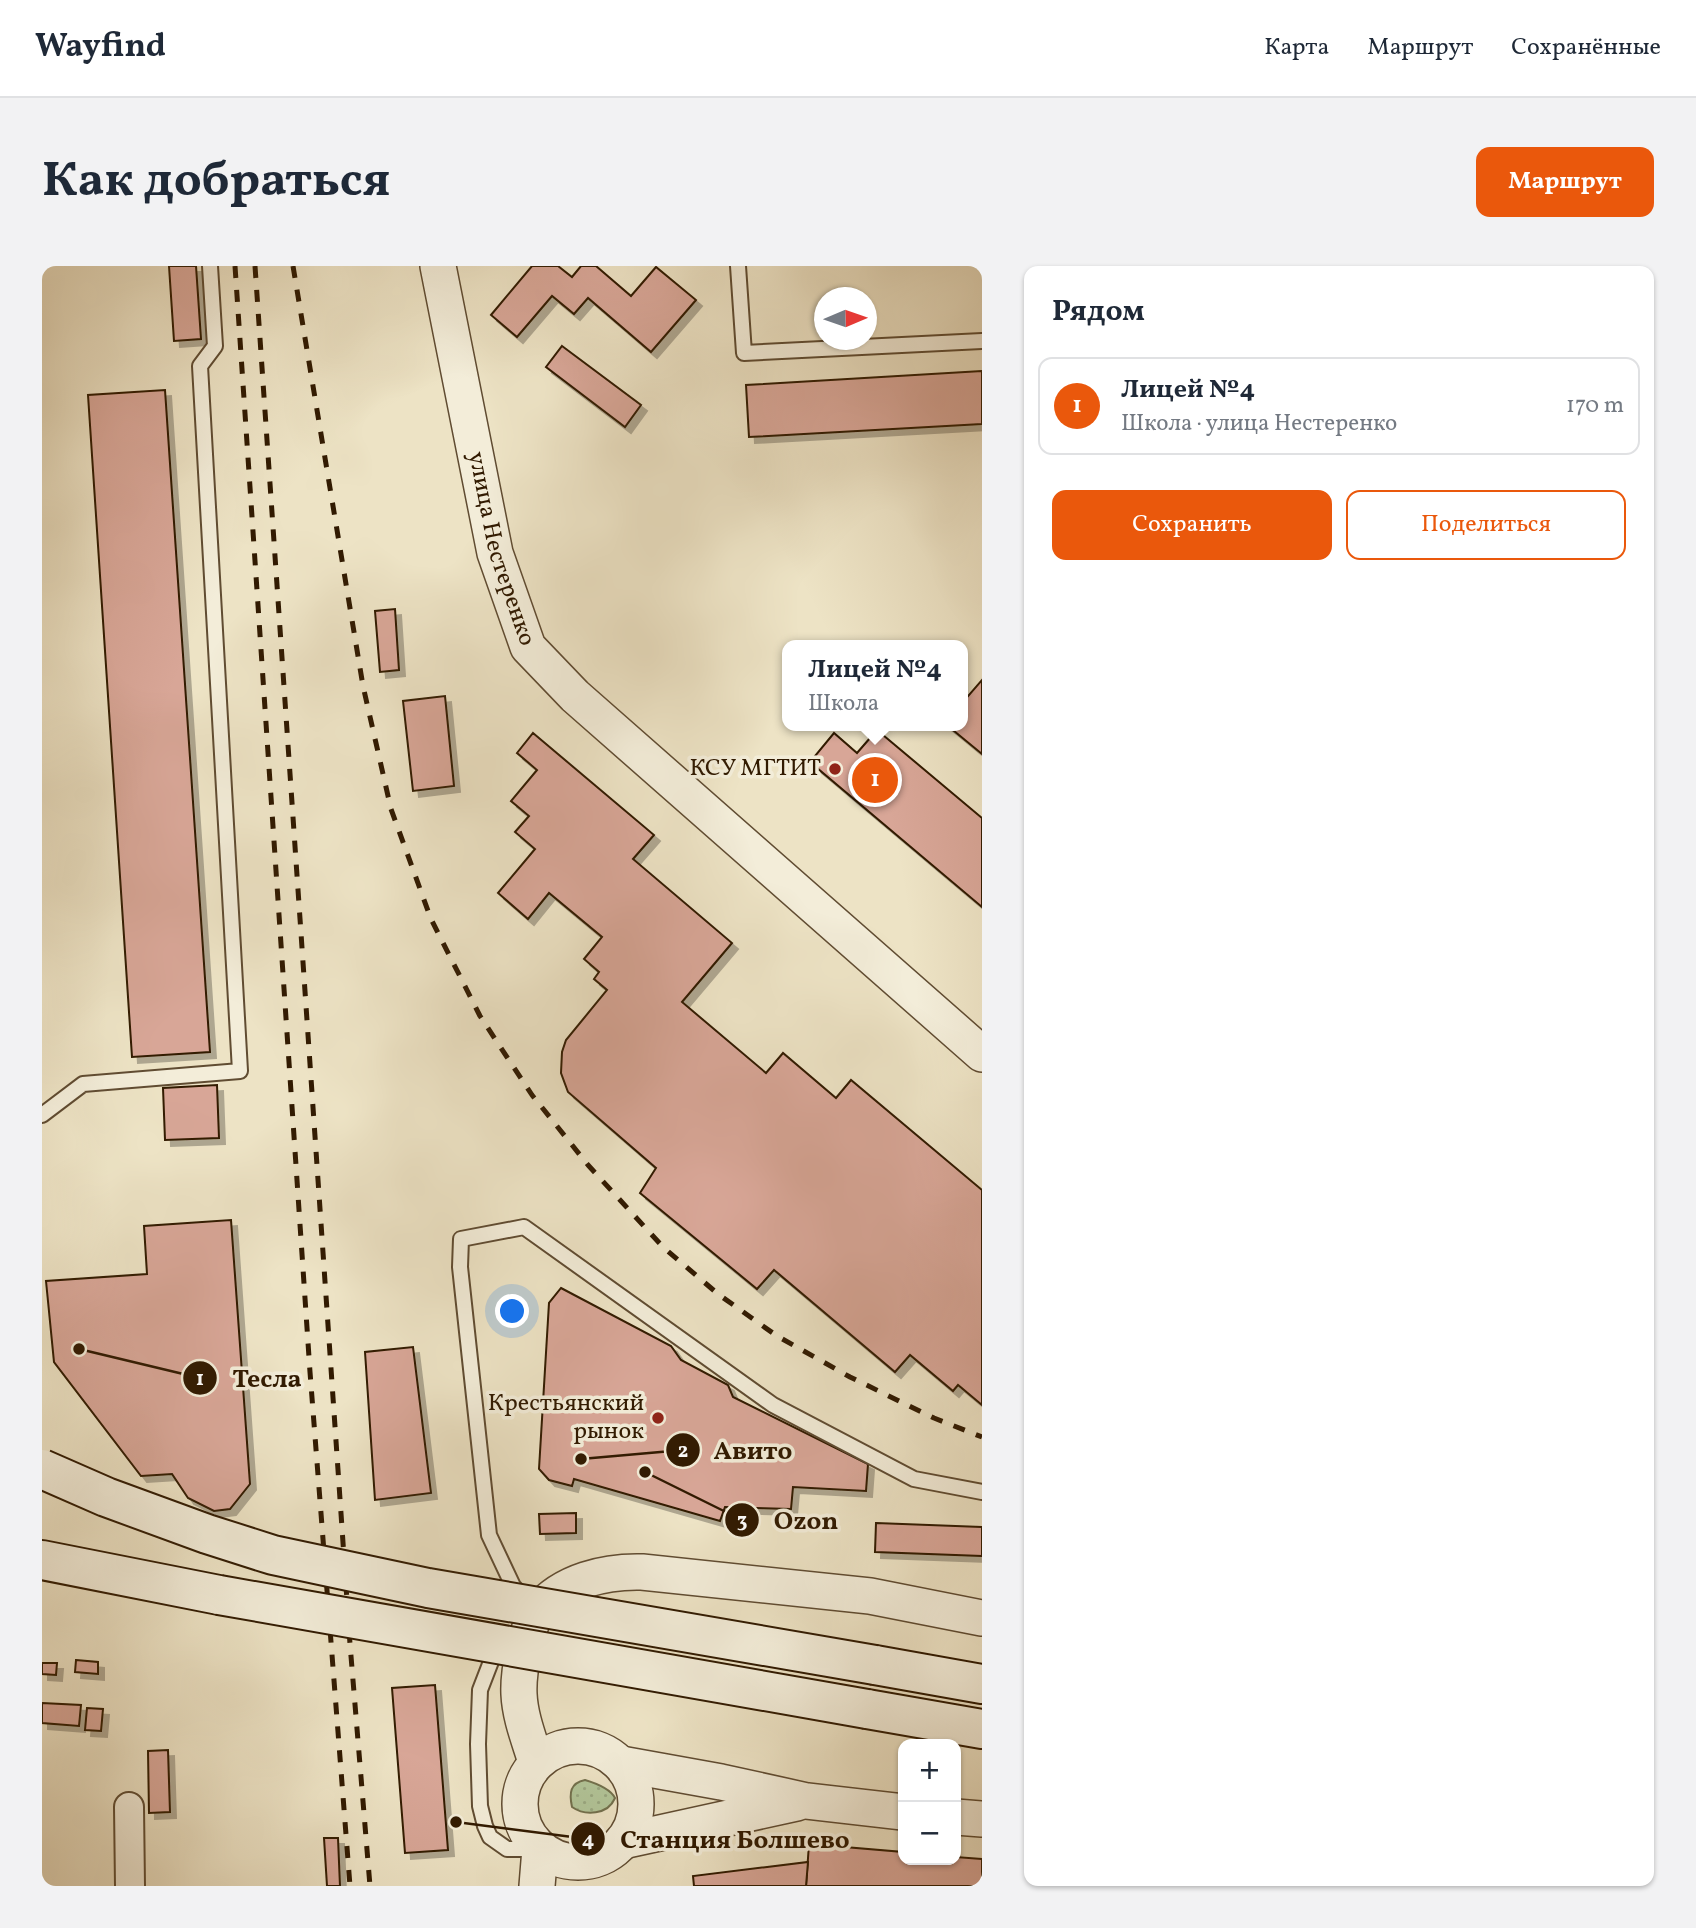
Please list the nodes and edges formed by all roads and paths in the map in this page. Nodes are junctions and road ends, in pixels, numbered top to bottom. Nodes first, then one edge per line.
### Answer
1 (210, 266) edge
2 (438, 266) edge
3 (738, 266) edge
4 (982, 341) edge
5 (982, 1054) edge
6 (42, 1115) edge
7 (42, 1469) edge
8 (982, 1492) edge
9 (42, 1560) edge
10 (982, 1618) edge
11 (521, 1624) junction
12 (982, 1685) edge
13 (982, 1729) edge
14 (536, 1762) junction
15 (621, 1764) junction
16 (807, 1801) junction
17 (129, 1807) dead end
18 (898, 1811) edge
19 (961, 1817) edge
20 (982, 1819) edge
21 (623, 1841) junction
22 (540, 1849) junction
23 (130, 1886) edge
24 (537, 1886) edge

1 - 6 lane
2 - 5 street, улица Нестеренко
3 - 4 lane
7 - 12 main road, bridge
8 - 11 lane
9 - 13 main road, bridge
10 - 11 street
11 - 14 street
11 - 22 lane
14 - 15 street
14 - 22 street
15 - 16 street
15 - 21 street
16 - 18 street
16 - 21 street
17 - 23 street
19 - 20 street
21 - 22 street
22 - 24 street

